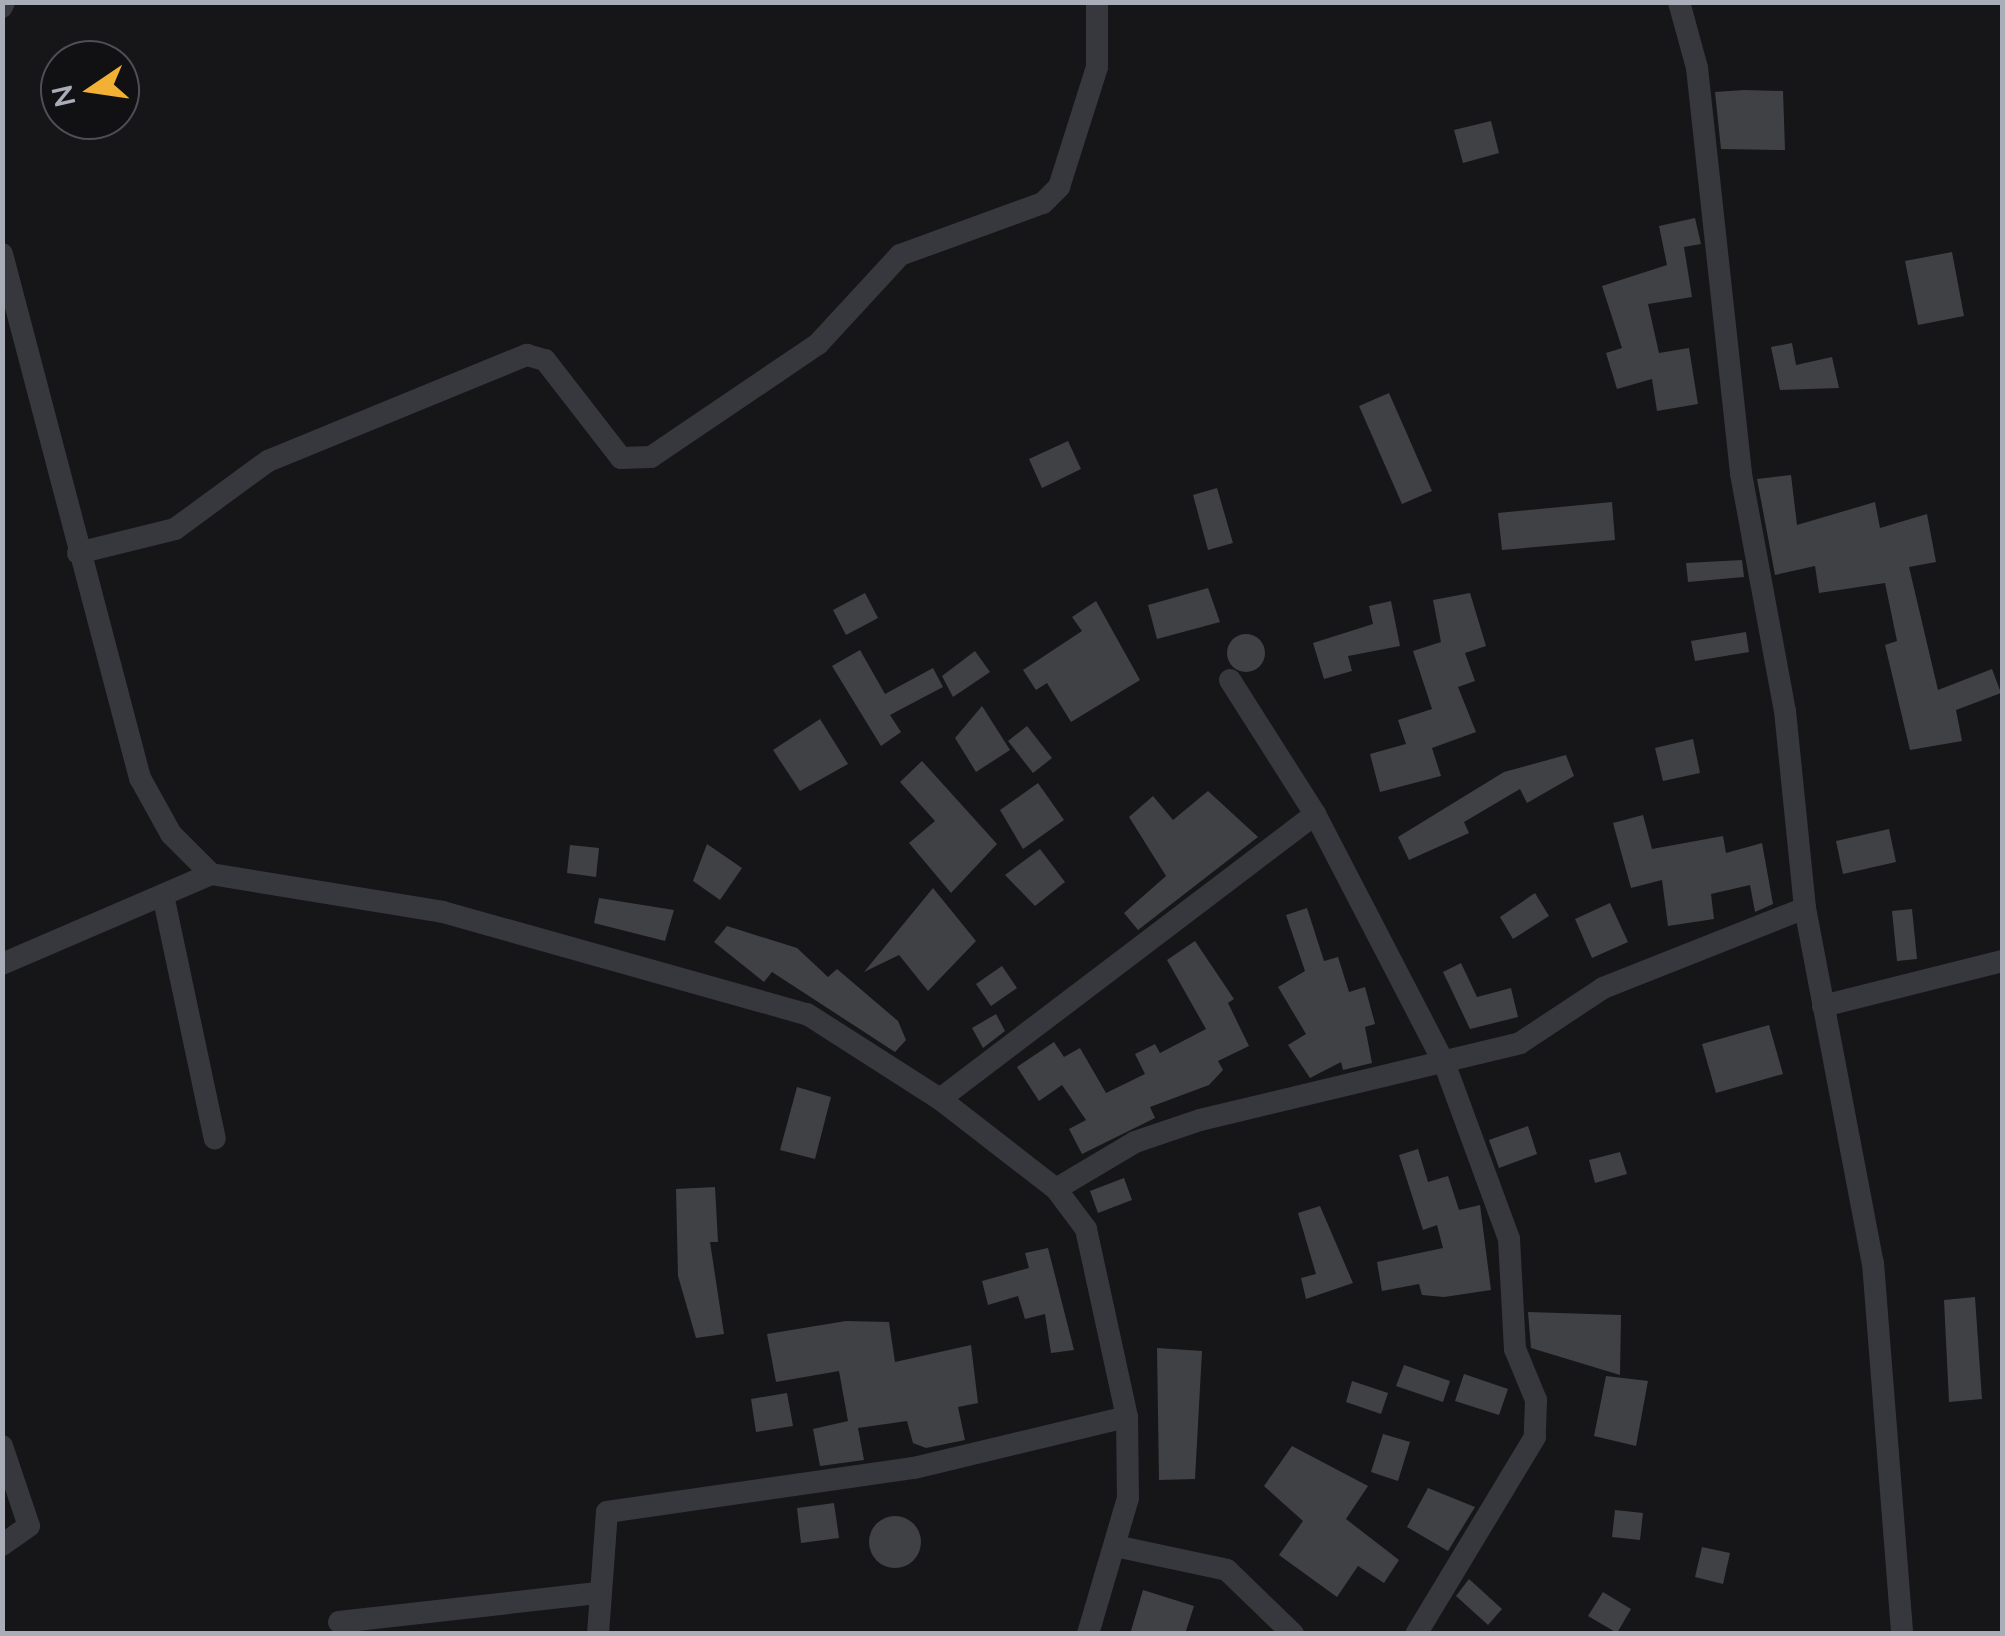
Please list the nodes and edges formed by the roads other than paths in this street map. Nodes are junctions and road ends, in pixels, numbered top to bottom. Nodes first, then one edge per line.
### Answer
1 (1098, 2) edge
2 (1680, 2) edge
3 (2, 254) edge
4 (78, 553) junction
5 (1230, 680) dead end
6 (1314, 814) junction
7 (210, 874) junction
8 (162, 895) junction
9 (1805, 908) junction
10 (2002, 962) edge
11 (2, 964) edge
12 (1823, 1006) junction
13 (1444, 1065) junction
14 (940, 1099) junction
15 (214, 1139) dead end
16 (1056, 1190) junction
17 (1127, 1417) junction
18 (2, 1446) edge
19 (2, 1545) edge
20 (1120, 1548) junction
21 (599, 1593) junction
22 (339, 1622) dead end
23 (598, 1634) edge
24 (1088, 1634) edge
25 (1293, 1634) edge
26 (1416, 1634) edge
27 (1902, 1634) edge

1 - 4 street
2 - 9 street
3 - 4 street
4 - 7 street
5 - 6 street
6 - 13 street
6 - 14 street
7 - 8 street
7 - 14 street
8 - 11 street
8 - 15 street
9 - 12 street
9 - 13 street
10 - 12 street
12 - 27 street
13 - 16 street
13 - 26 street
14 - 16 street
16 - 17 street
17 - 20 street
17 - 21 street
18 - 19 street
20 - 24 street
20 - 25 street
21 - 22 street
21 - 23 street

